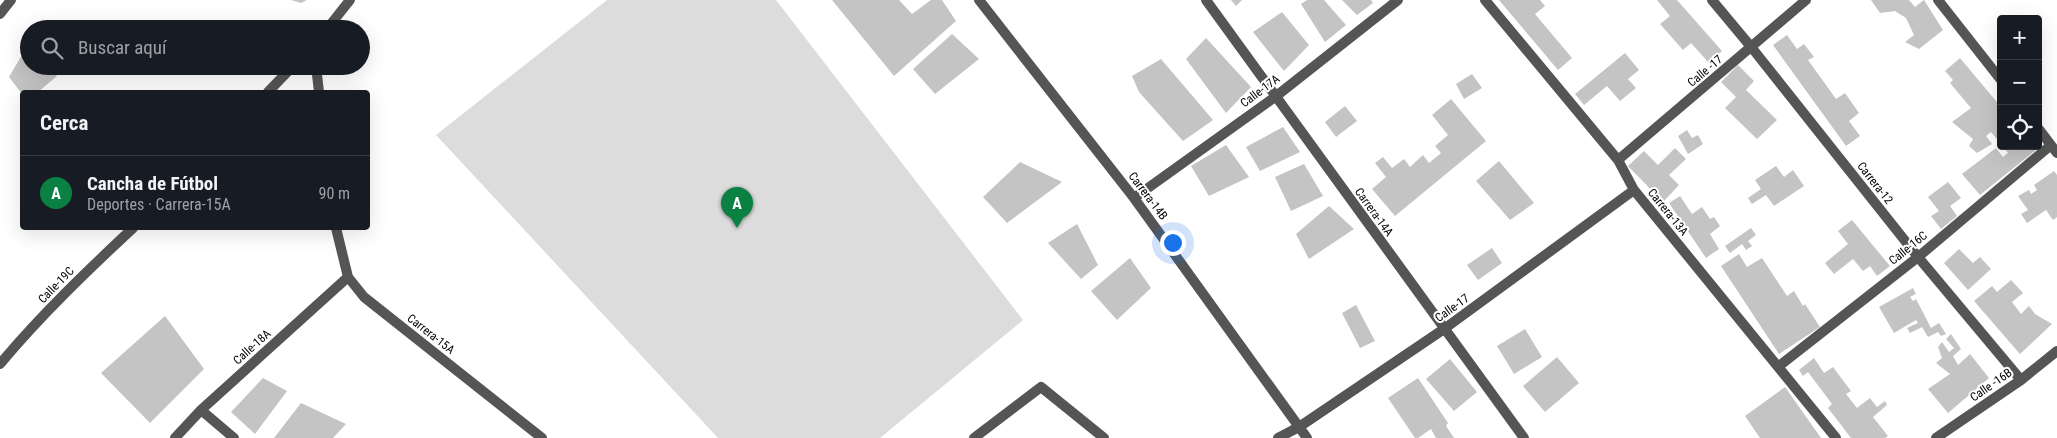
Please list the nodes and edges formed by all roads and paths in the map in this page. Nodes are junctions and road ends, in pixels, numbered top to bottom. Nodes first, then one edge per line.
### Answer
1 (11, 0) edge
2 (350, 0) edge
3 (979, 0) edge
4 (1206, 0) edge
5 (1398, 0) edge
6 (1485, 0) edge
7 (1712, 0) edge
8 (1806, 0) edge
9 (1938, 0) edge
10 (0, 14) edge
11 (334, 20) edge
12 (1752, 48) junction
13 (284, 75) edge
14 (317, 75) edge
15 (1997, 75) edge
16 (270, 90) edge
17 (319, 90) edge
18 (1275, 96) junction
19 (2042, 133) edge
20 (2054, 149) edge
21 (1618, 160) junction
22 (1634, 190) junction
23 (1134, 198) junction
24 (131, 230) edge
25 (336, 230) edge
26 (1918, 257) junction
27 (348, 277) junction
28 (1444, 329) junction
29 (2057, 350) edge
30 (0, 364) edge
31 (1778, 366) junction
32 (2021, 380) junction
33 (201, 410) junction
34 (1299, 427) junction
35 (175, 438) edge
36 (234, 438) edge
37 (542, 438) edge
38 (974, 438) edge
39 (1104, 438) edge
40 (1278, 438) edge
41 (1307, 438) edge
42 (1524, 438) edge
43 (1836, 438) edge
44 (1936, 438) edge

1 - 10 street
2 - 11 street
3 - 23 street, Carrera-14B
4 - 18 street, Carrera-14A
5 - 18 street, Calle-17A
6 - 21 street, Carrera-13A
7 - 12 street, Carrera-12
8 - 12 street, Calle -17
9 - 15 street
12 - 21 street, Calle -17
12 - 26 street, Carrera-12
13 - 16 street
14 - 17 street
18 - 23 street, Calle-17A
18 - 28 street, Carrera-14A
19 - 20 street
20 - 26 street, Calle-16C
21 - 22 street, Carrera-13A
22 - 28 street, Calle-17
22 - 31 street, Carrera-13A
23 - 34 street, Carrera-14B
24 - 30 street, Calle-19C
25 - 27 street, Carrera-15A
26 - 31 street, Calle-16C
26 - 32 street, Carrera-12
27 - 33 street, Calle-18A
27 - 37 street, Carrera-15A
28 - 34 street, Calle-17
28 - 42 street, Carrera-14A
29 - 32 street, Calle -16B
31 - 43 street, Carrera-13A
32 - 44 street, Calle -16B
33 - 35 street, Calle-18A
33 - 36 street
34 - 40 street, Calle-17
34 - 41 street, Carrera-14B
38 - 39 street

